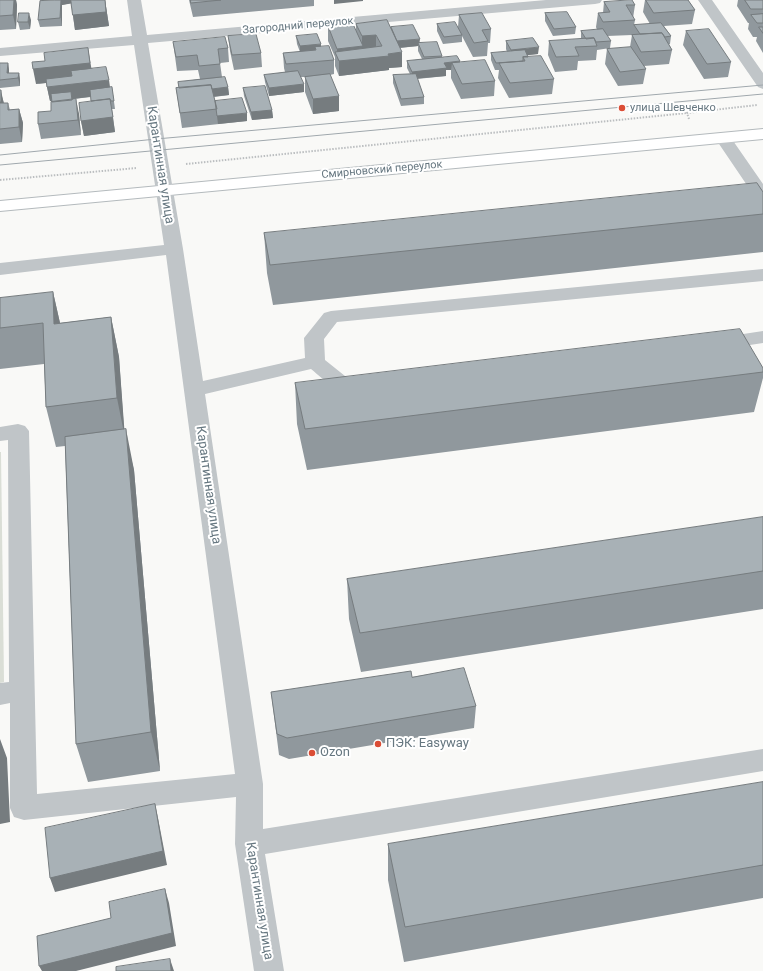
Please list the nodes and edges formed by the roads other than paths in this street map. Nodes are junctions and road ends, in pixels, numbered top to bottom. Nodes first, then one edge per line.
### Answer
1 (134, 0) edge
2 (595, 0) edge
3 (705, 0) edge
4 (140, 39) junction
5 (0, 52) edge
6 (763, 84) edge
7 (763, 134) edge
8 (723, 138) junction
9 (164, 191) junction
10 (763, 196) edge
11 (0, 206) edge
12 (174, 249) junction
13 (0, 269) edge
14 (763, 275) edge
15 (763, 337) edge
16 (700, 346) edge
17 (315, 362) junction
18 (194, 390) junction
19 (379, 390) edge
20 (0, 434) edge
21 (11, 692) edge
22 (763, 760) edge
23 (250, 784) junction
24 (249, 844) junction
25 (269, 971) edge

1 - 4 street, Карантинная улица
2 - 4 street, Загородний переулок
3 - 6 street
4 - 5 street, Загородний переулок
4 - 9 street, Карантинная улица
7 - 8 main road, Смирновский переулок
8 - 9 main road, Смирновский переулок
8 - 10 street
9 - 11 main road, Смирновский переулок
9 - 12 street, Карантинная улица
12 - 13 street
12 - 18 street, Карантинная улица
14 - 17 street
15 - 16 street
17 - 18 street
17 - 19 street
18 - 23 street, Карантинная улица
20 - 21 street
21 - 23 street
22 - 24 street
23 - 24 street, Карантинная улица
24 - 25 street, Карантинная улица

